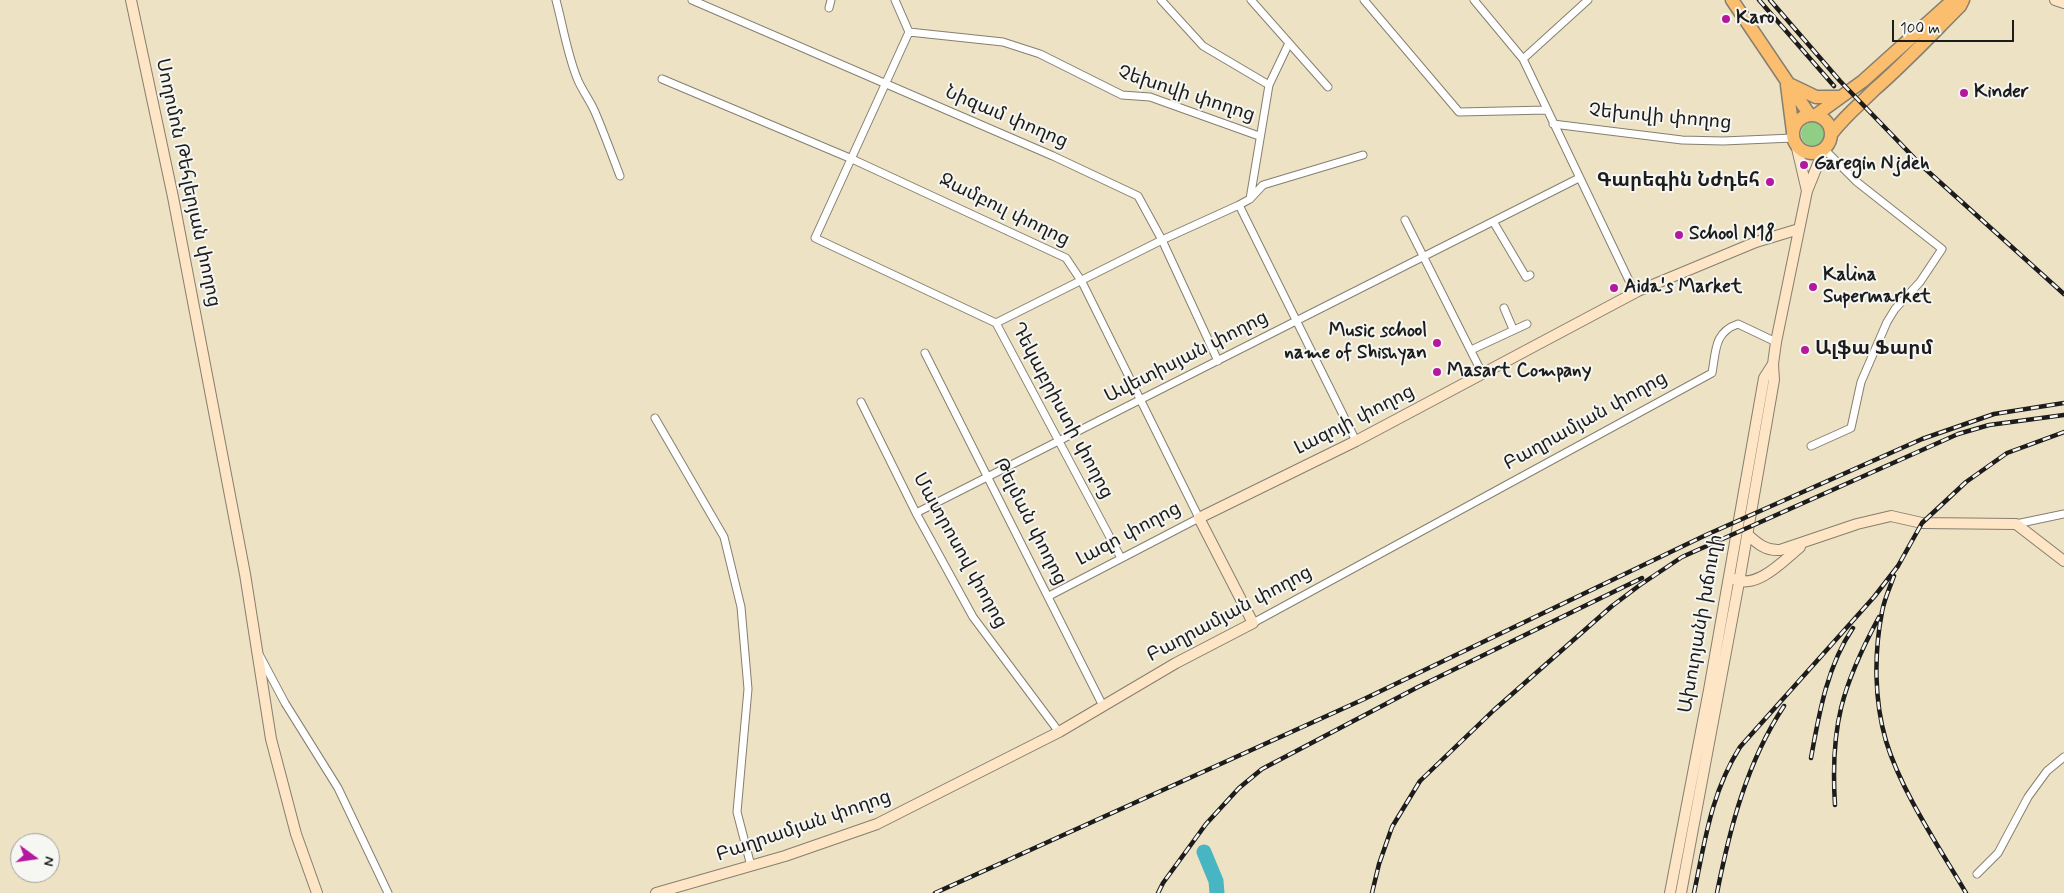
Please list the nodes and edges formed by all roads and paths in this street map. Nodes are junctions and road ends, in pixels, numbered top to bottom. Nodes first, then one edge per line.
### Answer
1 (131, 0) edge
2 (556, 0) edge
3 (692, 0) edge
4 (831, 0) edge
5 (894, 0) edge
6 (1160, 0) edge
7 (1250, 0) edge
8 (1364, 0) edge
9 (1474, 0) edge
10 (1588, 0) edge
11 (1732, 0) edge
12 (1953, 0) edge
13 (1963, 0) edge
14 (2055, 0) edge
15 (2064, 3) edge
16 (829, 8) dead end
17 (908, 32) junction
18 (1289, 43) junction
19 (1523, 59) junction
20 (662, 80) dead end
21 (1786, 82) junction
22 (886, 84) junction
23 (1269, 85) junction
24 (1328, 87) dead end
25 (1840, 98) junction
26 (1547, 110) junction
27 (1813, 114) junction
28 (1553, 124) junction
29 (1832, 133) junction
30 (1259, 136) junction
31 (1794, 138) junction
32 (1824, 149) junction
33 (1363, 155) dead end
34 (852, 159) junction
35 (620, 176) dead end
36 (1579, 178) junction
37 (1807, 190) junction
38 (1250, 199) junction
39 (1239, 206) junction
40 (1405, 220) dead end
41 (1494, 223) junction
42 (1799, 228) junction
43 (1162, 240) junction
44 (1423, 258) junction
45 (1530, 275) dead end
46 (1082, 282) junction
47 (1635, 293) junction
48 (1504, 308) dead end
49 (1297, 321) junction
50 (996, 323) junction
51 (1527, 324) dead end
52 (1514, 329) junction
53 (1776, 342) junction
54 (1471, 350) junction
55 (925, 353) dead end
56 (1218, 361) junction
57 (1773, 364) junction
58 (1483, 375) junction
59 (1142, 399) junction
60 (861, 402) dead end
61 (655, 418) dead end
62 (1058, 441) junction
63 (1356, 441) junction
64 (1811, 446) dead end
65 (988, 477) junction
66 (916, 513) junction
67 (2064, 514) edge
68 (1198, 518) junction
69 (2016, 524) junction
70 (1748, 535) junction
71 (1805, 543) junction
72 (1121, 558) junction
73 (2064, 561) edge
74 (1734, 580) junction
75 (1049, 596) junction
76 (1253, 623) junction
77 (256, 649) junction
78 (1103, 706) junction
79 (1059, 732) junction
80 (2064, 757) edge
81 (751, 866) junction
82 (1977, 874) dead end
83 (317, 893) edge
84 (388, 893) edge
85 (656, 893) edge
86 (1670, 893) edge
87 (1681, 893) edge

1 - 77 street, Սողոմոն Թեհլերյան փողոց
2 - 35 street
3 - 22 street, Նիզամ փողոց
4 - 16 street
5 - 17 street
6 - 23 street
7 - 18 street
8 - 26 street
9 - 19 street
10 - 19 street
11 - 21 highway
12 - 25 highway
13 - 29 highway
14 - 15 street
17 - 22 street
17 - 30 street, Չեխովի փողոց
18 - 23 street
18 - 24 street
19 - 26 street
20 - 34 street, Ջամբուլ փողոց
21 - 25 highway
21 - 27 highway
21 - 31 highway
22 - 34 street
22 - 43 street, Նիզամ փողոց
23 - 30 street
25 - 27 highway
26 - 28 street
27 - 29 highway
27 - 31 highway
28 - 31 street, Չեխովի փողոց
28 - 36 street
29 - 32 highway
30 - 38 street
31 - 32 highway
31 - 37 street, Ախուրյանի խճուղի
32 - 37 street
32 - 64 street
33 - 38 street
34 - 46 street, Ջամբուլ փողոց
34 - 50 street, Դեկաբրիստի փողոց
36 - 41 street, Ավետիսյան փողոց
36 - 47 street
37 - 42 street, Ախուրյանի խճուղի
38 - 39 street
39 - 43 street
39 - 49 street
40 - 44 street
41 - 44 street, Ավետիսյան փողոց
41 - 45 street
42 - 47 street, Լազոյի փողոց
42 - 53 street, Ախուրյանի խճուղի
43 - 46 street
43 - 56 street, Նիզամ փողոց
44 - 49 street, Ավետիսյան փողոց
44 - 54 street
46 - 50 street
46 - 59 street, Ջամբուլ փողոց
47 - 58 street, Լազոյի փողոց
48 - 52 street
49 - 56 street, Ավետիսյան փողոց
49 - 63 street
50 - 62 street, Դեկաբրիստի փողոց
51 - 52 street
52 - 54 street
53 - 57 street, Ախուրյանի խճուղի
53 - 76 street, Բաղրամյան փողոց
54 - 58 street
55 - 65 street, Թելման փողոց
56 - 59 street, Ավետիսյան փողոց
57 - 70 street, Ախուրյանի խճուղի
57 - 74 street, Ախուրյանի խճուղի
58 - 63 street, Լազոյի փողոց
59 - 62 street, Ավետիսյան փողոց
59 - 68 street, Ջամբուլ փողոց
60 - 66 street, Մատրոսով փողոց
61 - 81 street
62 - 65 street, Ավետիսյան փողոց
62 - 72 street, Դեկաբրիստի փողոց
63 - 68 street, Լազոյի փողոց
65 - 66 street, Ավետիսյան փողոց
65 - 75 street, Թելման փողոց
66 - 79 street, Մատրոսով փողոց
67 - 69 street
68 - 72 street, Լազո փողոց
68 - 76 street, Ջամբուլ փողոց
69 - 71 street
69 - 73 street
70 - 71 street
70 - 74 street, Ախուրյանի խճուղի
71 - 74 street
72 - 75 street, Լազո փողոց
74 - 86 street, Ախուրյանի խճուղի
74 - 87 street, Ախուրյանի խճուղի
75 - 78 street, Թելման փողոց
76 - 78 street, Բաղրամյան փողոց
77 - 83 street, Սողոմոն Թեհլերյան փողոց
77 - 84 street
78 - 79 street, Բաղրամյան փողոց
79 - 81 street, Բաղրամյան փողոց
80 - 82 street
81 - 85 street, Բաղրամյան փողոց

